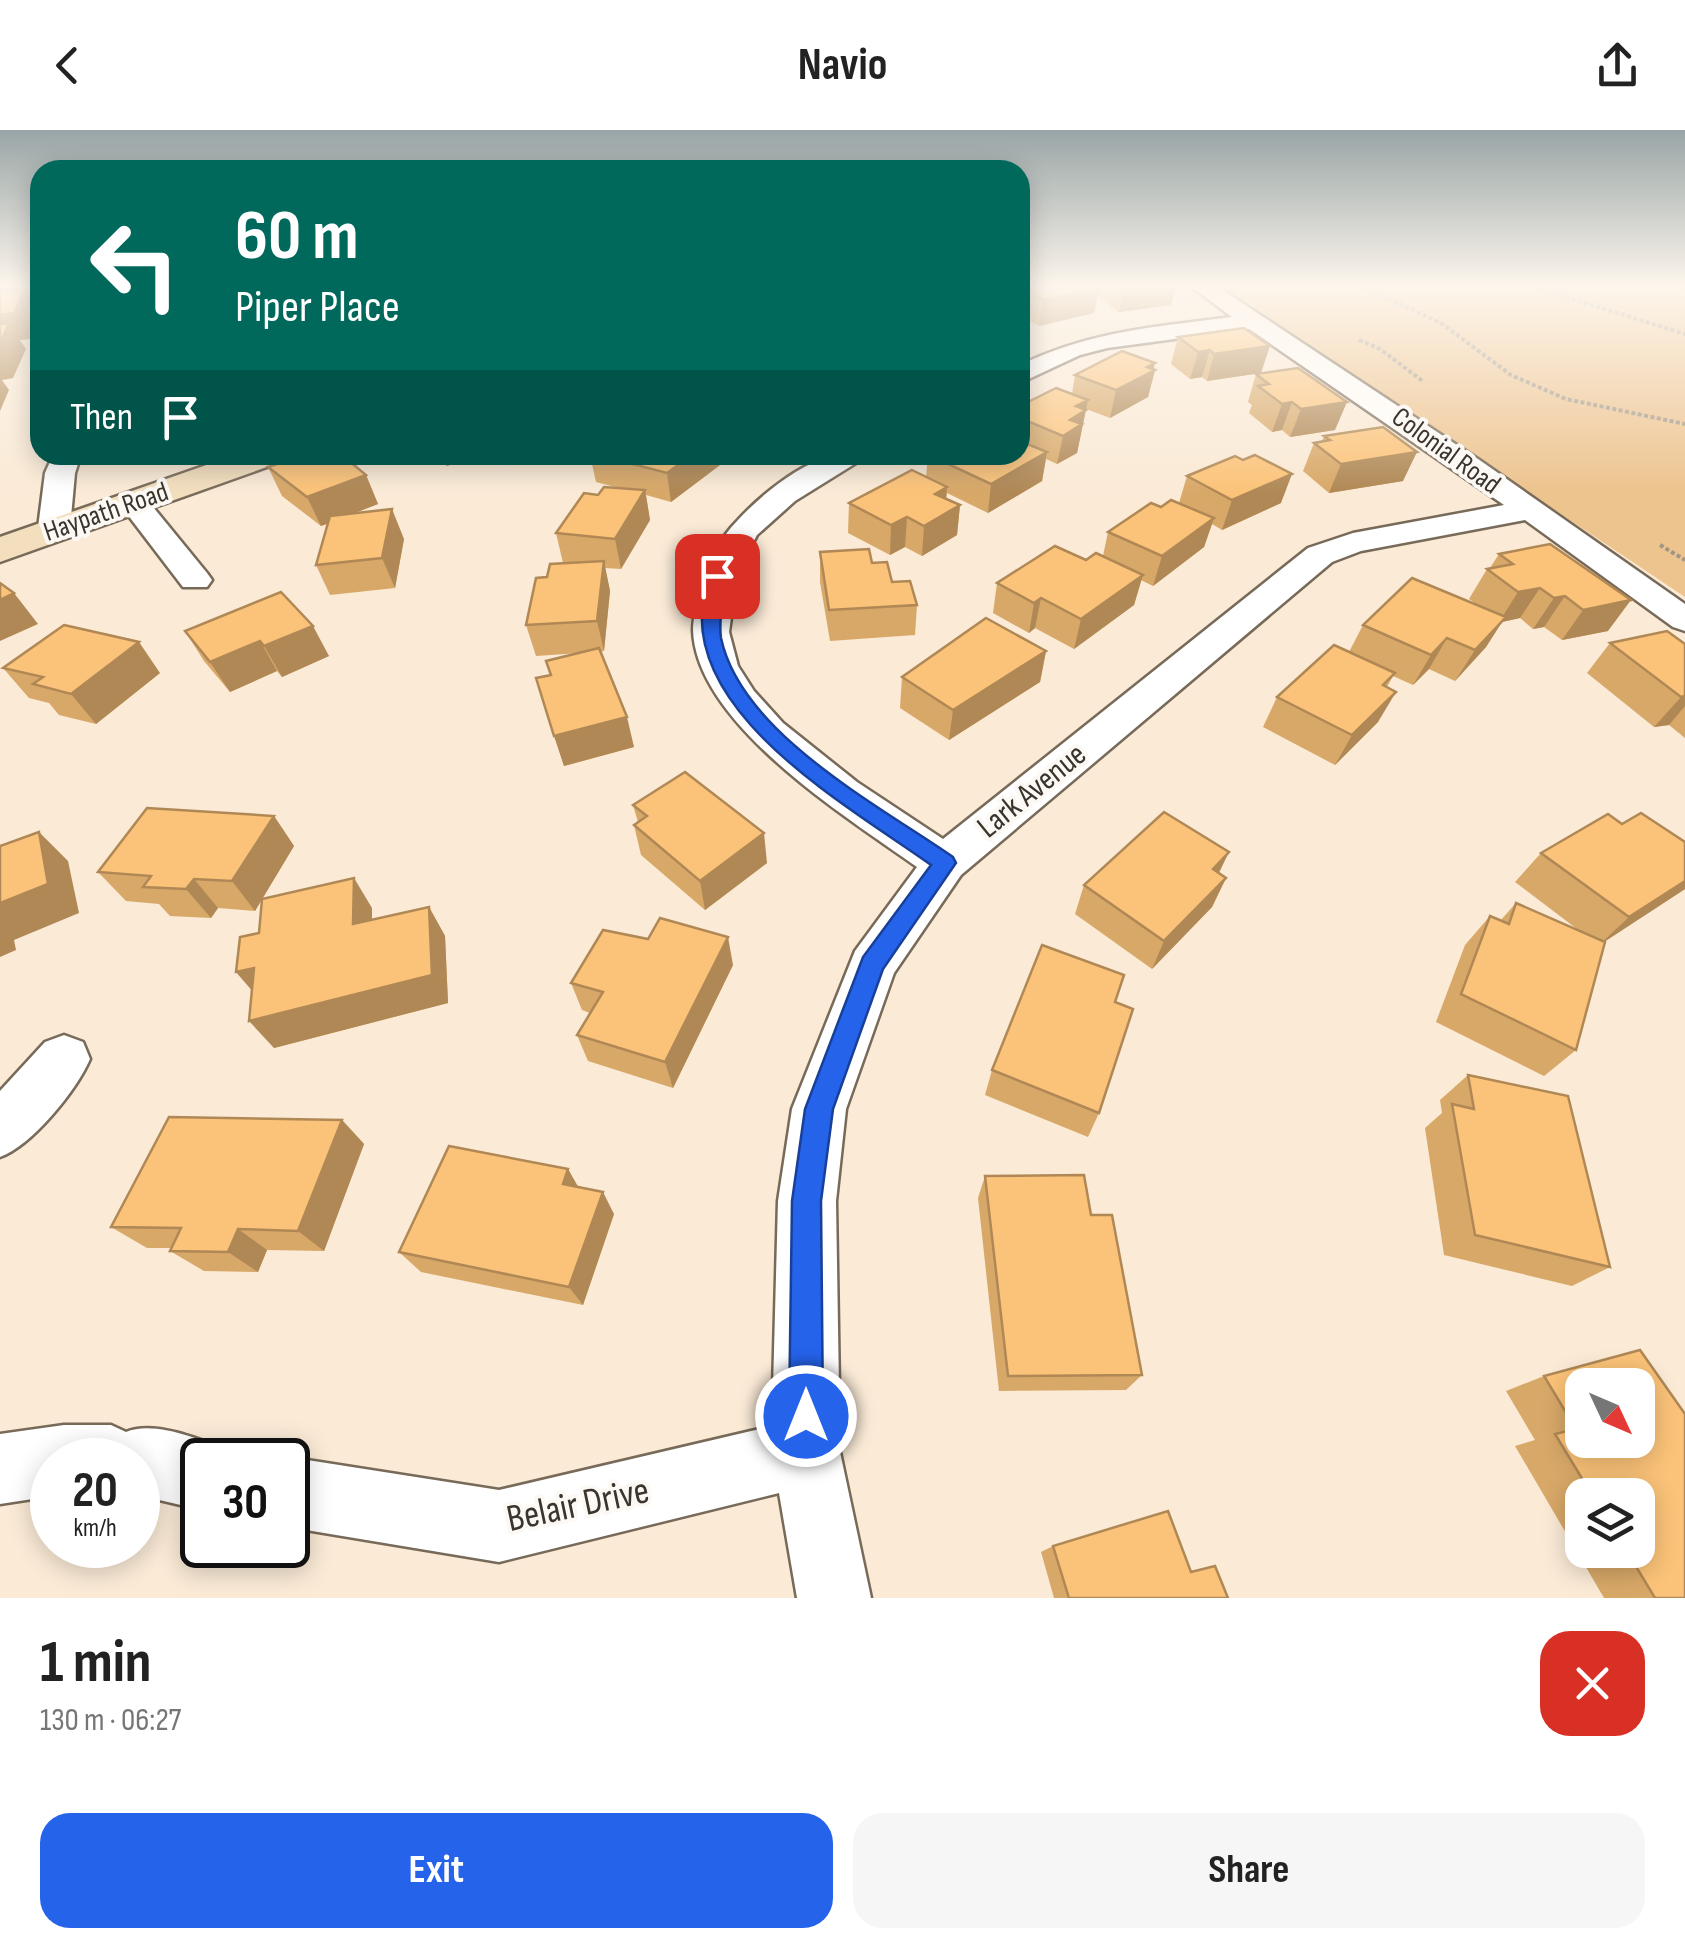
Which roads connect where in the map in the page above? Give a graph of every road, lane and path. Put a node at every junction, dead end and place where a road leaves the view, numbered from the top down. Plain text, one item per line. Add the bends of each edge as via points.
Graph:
1 (1060, 356) edge
2 (1305, 356) edge
3 (1484, 356) edge
4 (1030, 370) edge
5 (1685, 424) edge
6 (63, 465) edge
7 (240, 465) edge
8 (834, 465) edge
9 (133, 502) junction
10 (1527, 510) junction
11 (54, 528) junction
12 (0, 550) edge
13 (195, 580) dead end
14 (1685, 620) edge
15 (945, 863) junction
16 (64, 1059) dead end
17 (0, 1131) edge
18 (806, 1452) junction
19 (30, 1465) edge
20 (0, 1470) edge
21 (310, 1496) edge
22 (834, 1598) edge

1 - 4 street
2 - 10 street, Colonial Road
3 - 5 path via 1511,376 1566,400
6 - 11 street
7 - 9 street, Haypath Road
8 - 15 street via 760,510 730,546 717,576 711,634 738,697 791,754
9 - 11 street, Haypath Road
9 - 13 street
10 - 14 street, Colonial Road
10 - 15 street, Lark Avenue via 1354,543 1320,556
11 - 12 street, Haypath Road
15 - 18 street, Lark Avenue via 872,965 819,1109 806,1201
16 - 17 street
18 - 21 street, Belair Drive via 499,1526
18 - 22 street, Lark Avenue
19 - 20 street

